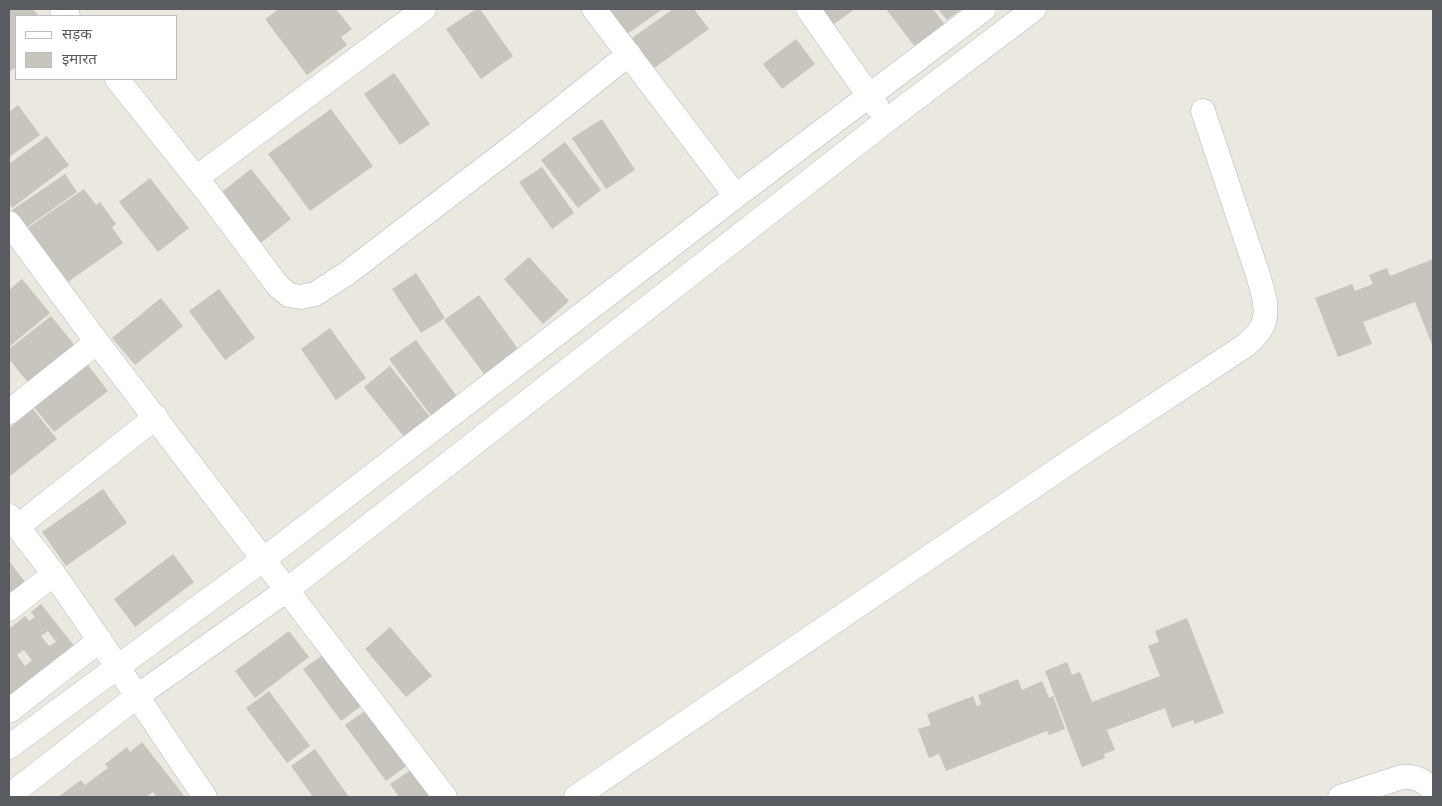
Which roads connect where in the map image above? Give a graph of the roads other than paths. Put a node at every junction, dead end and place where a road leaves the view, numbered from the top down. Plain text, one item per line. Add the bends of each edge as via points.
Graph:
1 (424, 9) edge
2 (594, 9) edge
3 (808, 9) edge
4 (984, 9) edge
5 (1034, 9) edge
6 (629, 54) junction
7 (118, 80) edge
8 (869, 95) junction
9 (1203, 111) dead end
10 (886, 120) junction
11 (196, 178) junction
12 (736, 196) junction
13 (9, 223) edge
14 (16, 249) edge
15 (97, 342) junction
16 (9, 412) edge
17 (156, 417) junction
18 (13, 521) edge
19 (264, 559) junction
20 (54, 574) junction
21 (287, 590) junction
22 (9, 609) edge
23 (100, 640) junction
24 (118, 668) junction
25 (136, 697) junction
26 (9, 711) edge
27 (9, 747) edge
28 (1433, 790) edge
29 (9, 796) edge
30 (205, 797) edge
31 (445, 797) edge
32 (576, 797) edge
33 (1340, 797) edge

1 - 11 street
2 - 6 street
3 - 8 street
4 - 8 street
5 - 10 street
6 - 11 street via 438,205 315,294 288,295 278,286
6 - 12 street
7 - 11 street
8 - 10 street
8 - 12 street
9 - 32 street via 1258,275 1266,316 1260,330 1246,345
10 - 21 street
12 - 19 street
13 - 14 street
14 - 15 street
15 - 16 street
15 - 17 street
17 - 18 street
17 - 19 street
18 - 20 street
19 - 21 street
19 - 24 street
20 - 22 street
20 - 23 street
21 - 25 street
21 - 31 street
23 - 24 street
23 - 26 street
24 - 25 street
24 - 27 street
25 - 29 street
25 - 30 street
28 - 33 street via 1426,782 1402,777

